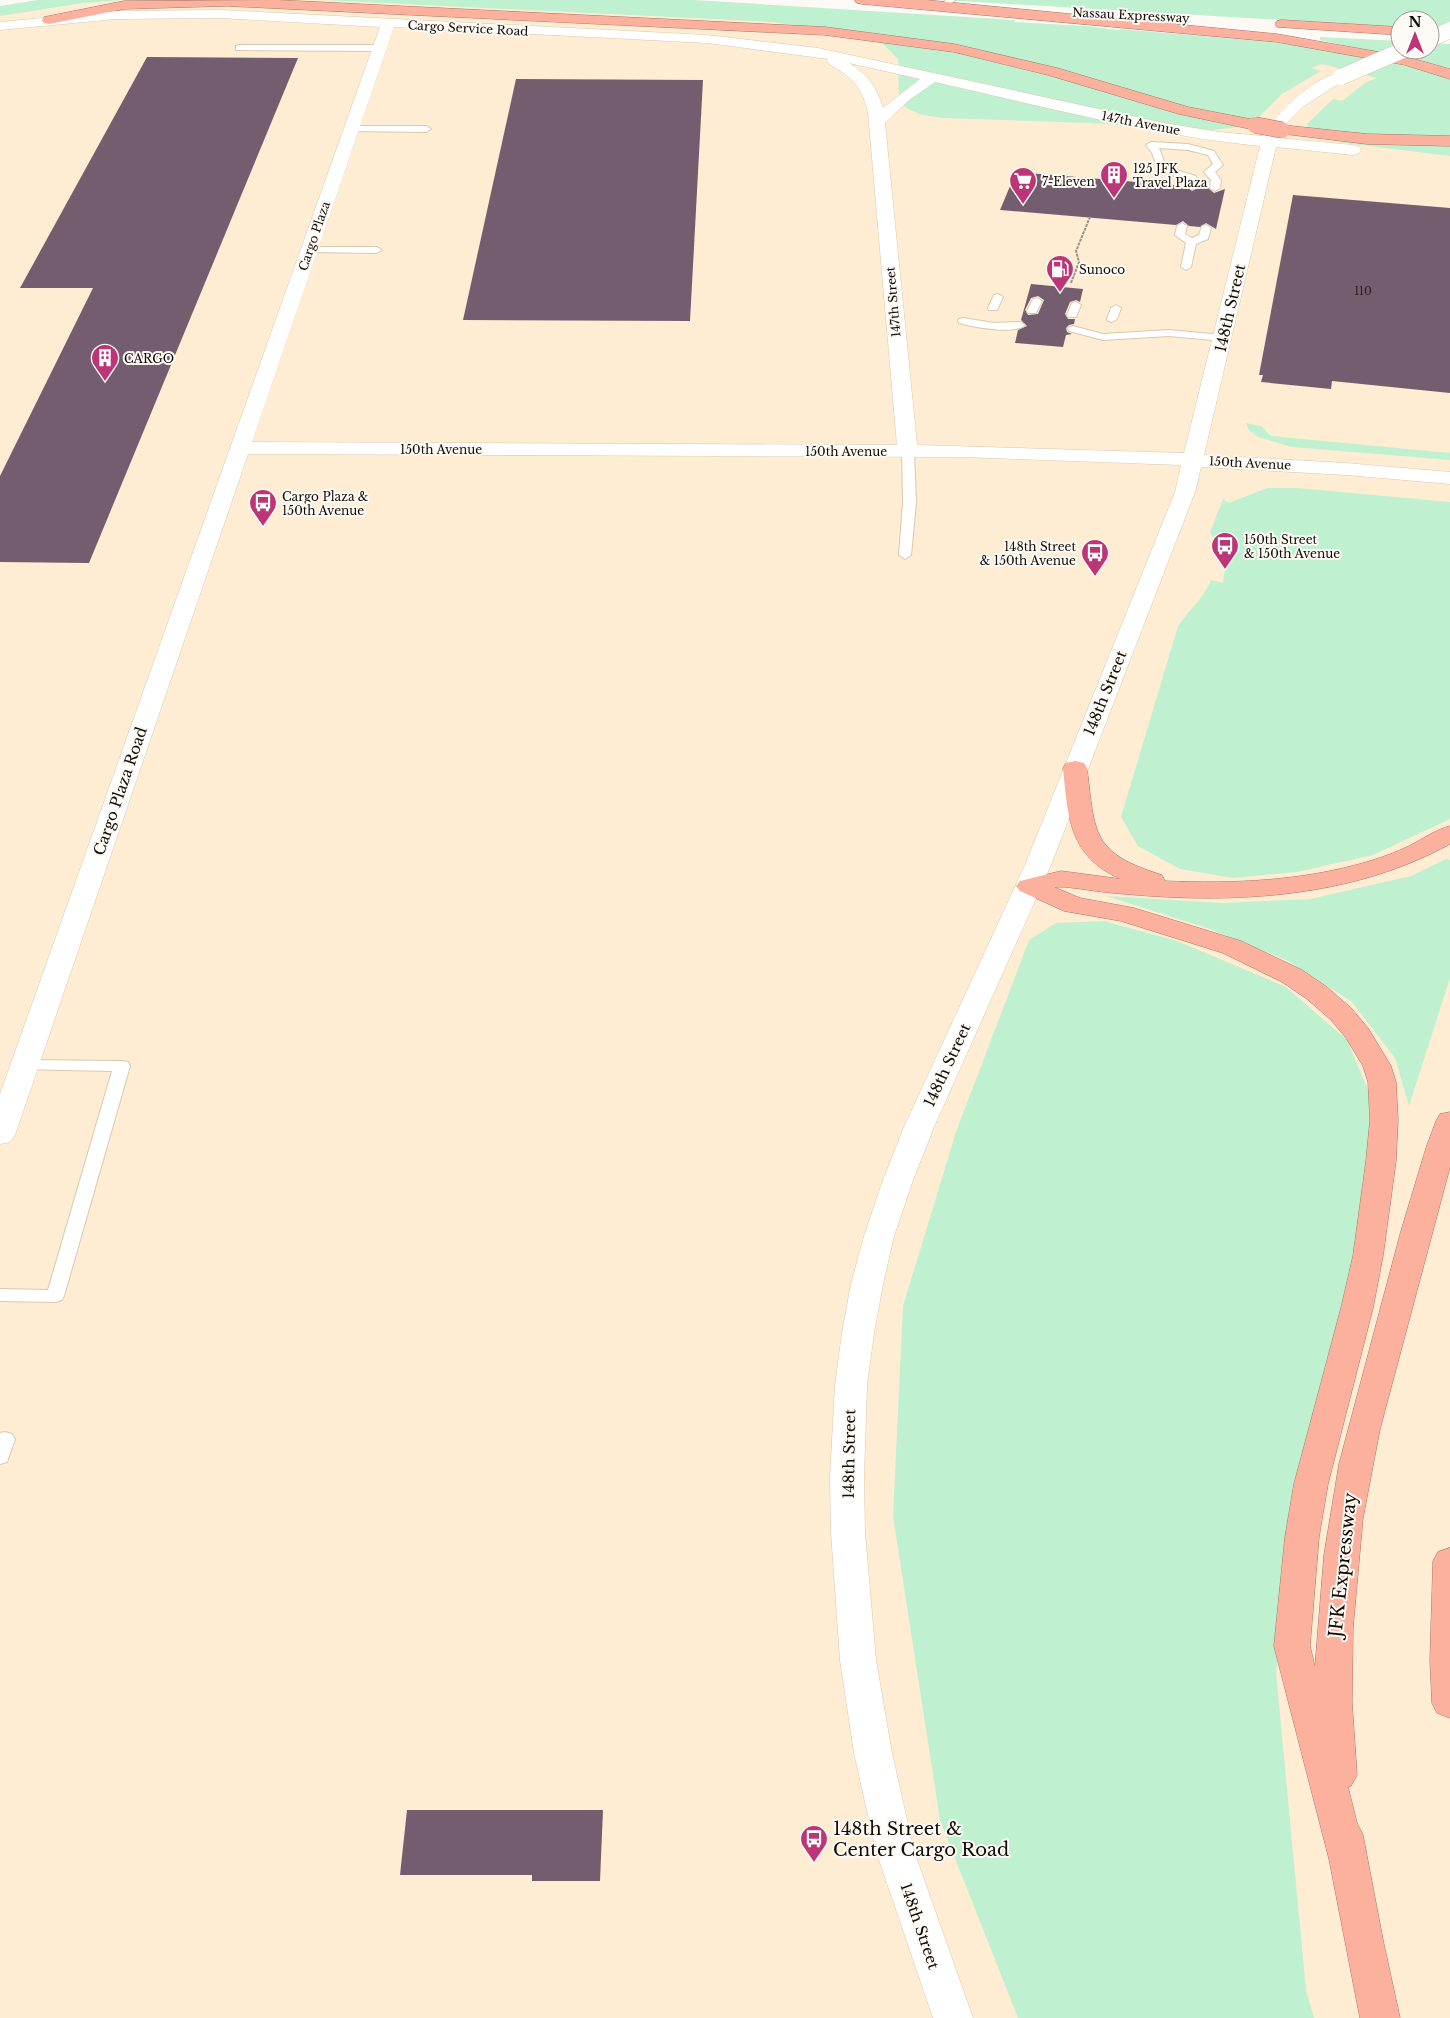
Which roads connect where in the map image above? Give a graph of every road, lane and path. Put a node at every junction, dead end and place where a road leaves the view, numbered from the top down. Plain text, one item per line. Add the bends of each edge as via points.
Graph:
1 (862, 0) edge
2 (948, 2) edge
3 (908, 3) junction
4 (49, 20) junction
5 (388, 24) junction
6 (0, 26) edge
7 (1390, 31) edge
8 (239, 48) dead end
9 (379, 48) junction
10 (818, 52) junction
11 (1390, 56) edge
12 (1450, 74) edge
13 (932, 77) junction
14 (877, 122) junction
15 (351, 130) junction
16 (426, 130) dead end
17 (1269, 140) junction
18 (1450, 140) edge
19 (1353, 150) dead end
20 (1176, 155) junction
21 (1196, 157) junction
22 (1208, 172) junction
23 (1193, 186) dead end
24 (1215, 188) dead end
25 (1090, 218) dead end
26 (1182, 226) dead end
27 (1206, 228) dead end
28 (1191, 242) junction
29 (309, 250) junction
30 (377, 250) dead end
31 (1186, 267) dead end
32 (1070, 288) dead end
33 (998, 297) dead end
34 (993, 308) dead end
35 (963, 321) dead end
36 (1019, 329) dead end
37 (1073, 329) dead end
38 (1103, 337) junction
39 (1065, 338) dead end
40 (1223, 338) junction
41 (240, 448) junction
42 (908, 451) junction
43 (1194, 460) junction
44 (1450, 478) edge
45 (905, 554) dead end
46 (1075, 768) junction
47 (1450, 834) edge
48 (1029, 886) junction
49 (1216, 890) junction
50 (24, 1065) junction
51 (1450, 1121) edge
52 (0, 1135) edge
53 (0, 1295) edge
54 (1450, 1561) edge
55 (1450, 1703) edge
56 (1346, 1854) junction
57 (953, 2018) edge
58 (1380, 2018) edge

1 - 3 highway, Nassau Expressway
2 - 3 highway, Nassau Expressway
2 - 7 highway, Nassau Expressway
3 - 12 highway via 1277,38 1407,61
4 - 5 street, Cargo Service Road via 174,14 277,16
4 - 6 street, Cargo Service Road
4 - 18 highway, bridge via 124,5 227,2 825,31 954,48 1052,71 1185,111 1282,130 1366,139
5 - 9 street, Cargo Plaza
5 - 10 street, Cargo Service Road via 707,39
8 - 9 lane
9 - 15 street, Cargo Plaza
10 - 13 street, Cargo Service Road
10 - 14 street, 147th Street via 862,78 872,94
11 - 17 street, 148th Street, bridge via 1308,95 1279,122
13 - 14 street
13 - 17 street, 147th Avenue via 1164,128 1219,137
14 - 42 street, 147th Street
15 - 16 lane
15 - 29 street, Cargo Plaza
17 - 19 street, 147th Avenue
17 - 40 street, 148th Street
20 - 21 lane
20 - 22 lane
20 - 23 lane via 1151,145 1157,152 1162,169 1193,178
21 - 22 lane
21 - 22 lane via 1209,152 1214,156 1218,165
22 - 24 lane via 1216,180
25 - 32 path via 1076,252 1079,262
26 - 28 lane via 1180,235
27 - 28 lane via 1204,237
28 - 31 lane
29 - 30 lane
29 - 41 street, Cargo Plaza
33 - 34 lane
35 - 36 lane
37 - 38 lane
38 - 39 lane
38 - 40 lane via 1169,333
40 - 43 street, 148th Street
41 - 42 street, 150th Avenue
41 - 50 street, Cargo Plaza Road
42 - 43 street, 150th Avenue
42 - 45 lane, 147th Street via 911,478
43 - 44 street, 150th Avenue
43 - 46 street, 148th Street via 1185,492
46 - 48 street, 148th Street
46 - 49 highway via 1082,825 1091,846 1100,855 1141,877
47 - 49 highway via 1401,858 1350,874 1275,887
48 - 49 highway via 1059,879 1145,888
48 - 56 highway via 1074,905 1125,914 1232,947 1292,976 1341,1014 1358,1034 1377,1066 1382,1082 1384,1120 1368,1256 1311,1484 1302,1537 1292,1646
48 - 57 street, 148th Street via 919,1127 879,1236 858,1333 848,1429 847,1478 858,1660 873,1753 895,1851
50 - 52 street, Cargo Plaza Road
50 - 53 lane via 122,1066 55,1296
51 - 56 highway, JFK Expressway via 1409,1256 1368,1414 1352,1480 1342,1542 1334,1678 1336,1758
54 - 55 highway
56 - 58 highway, JFK Expressway

